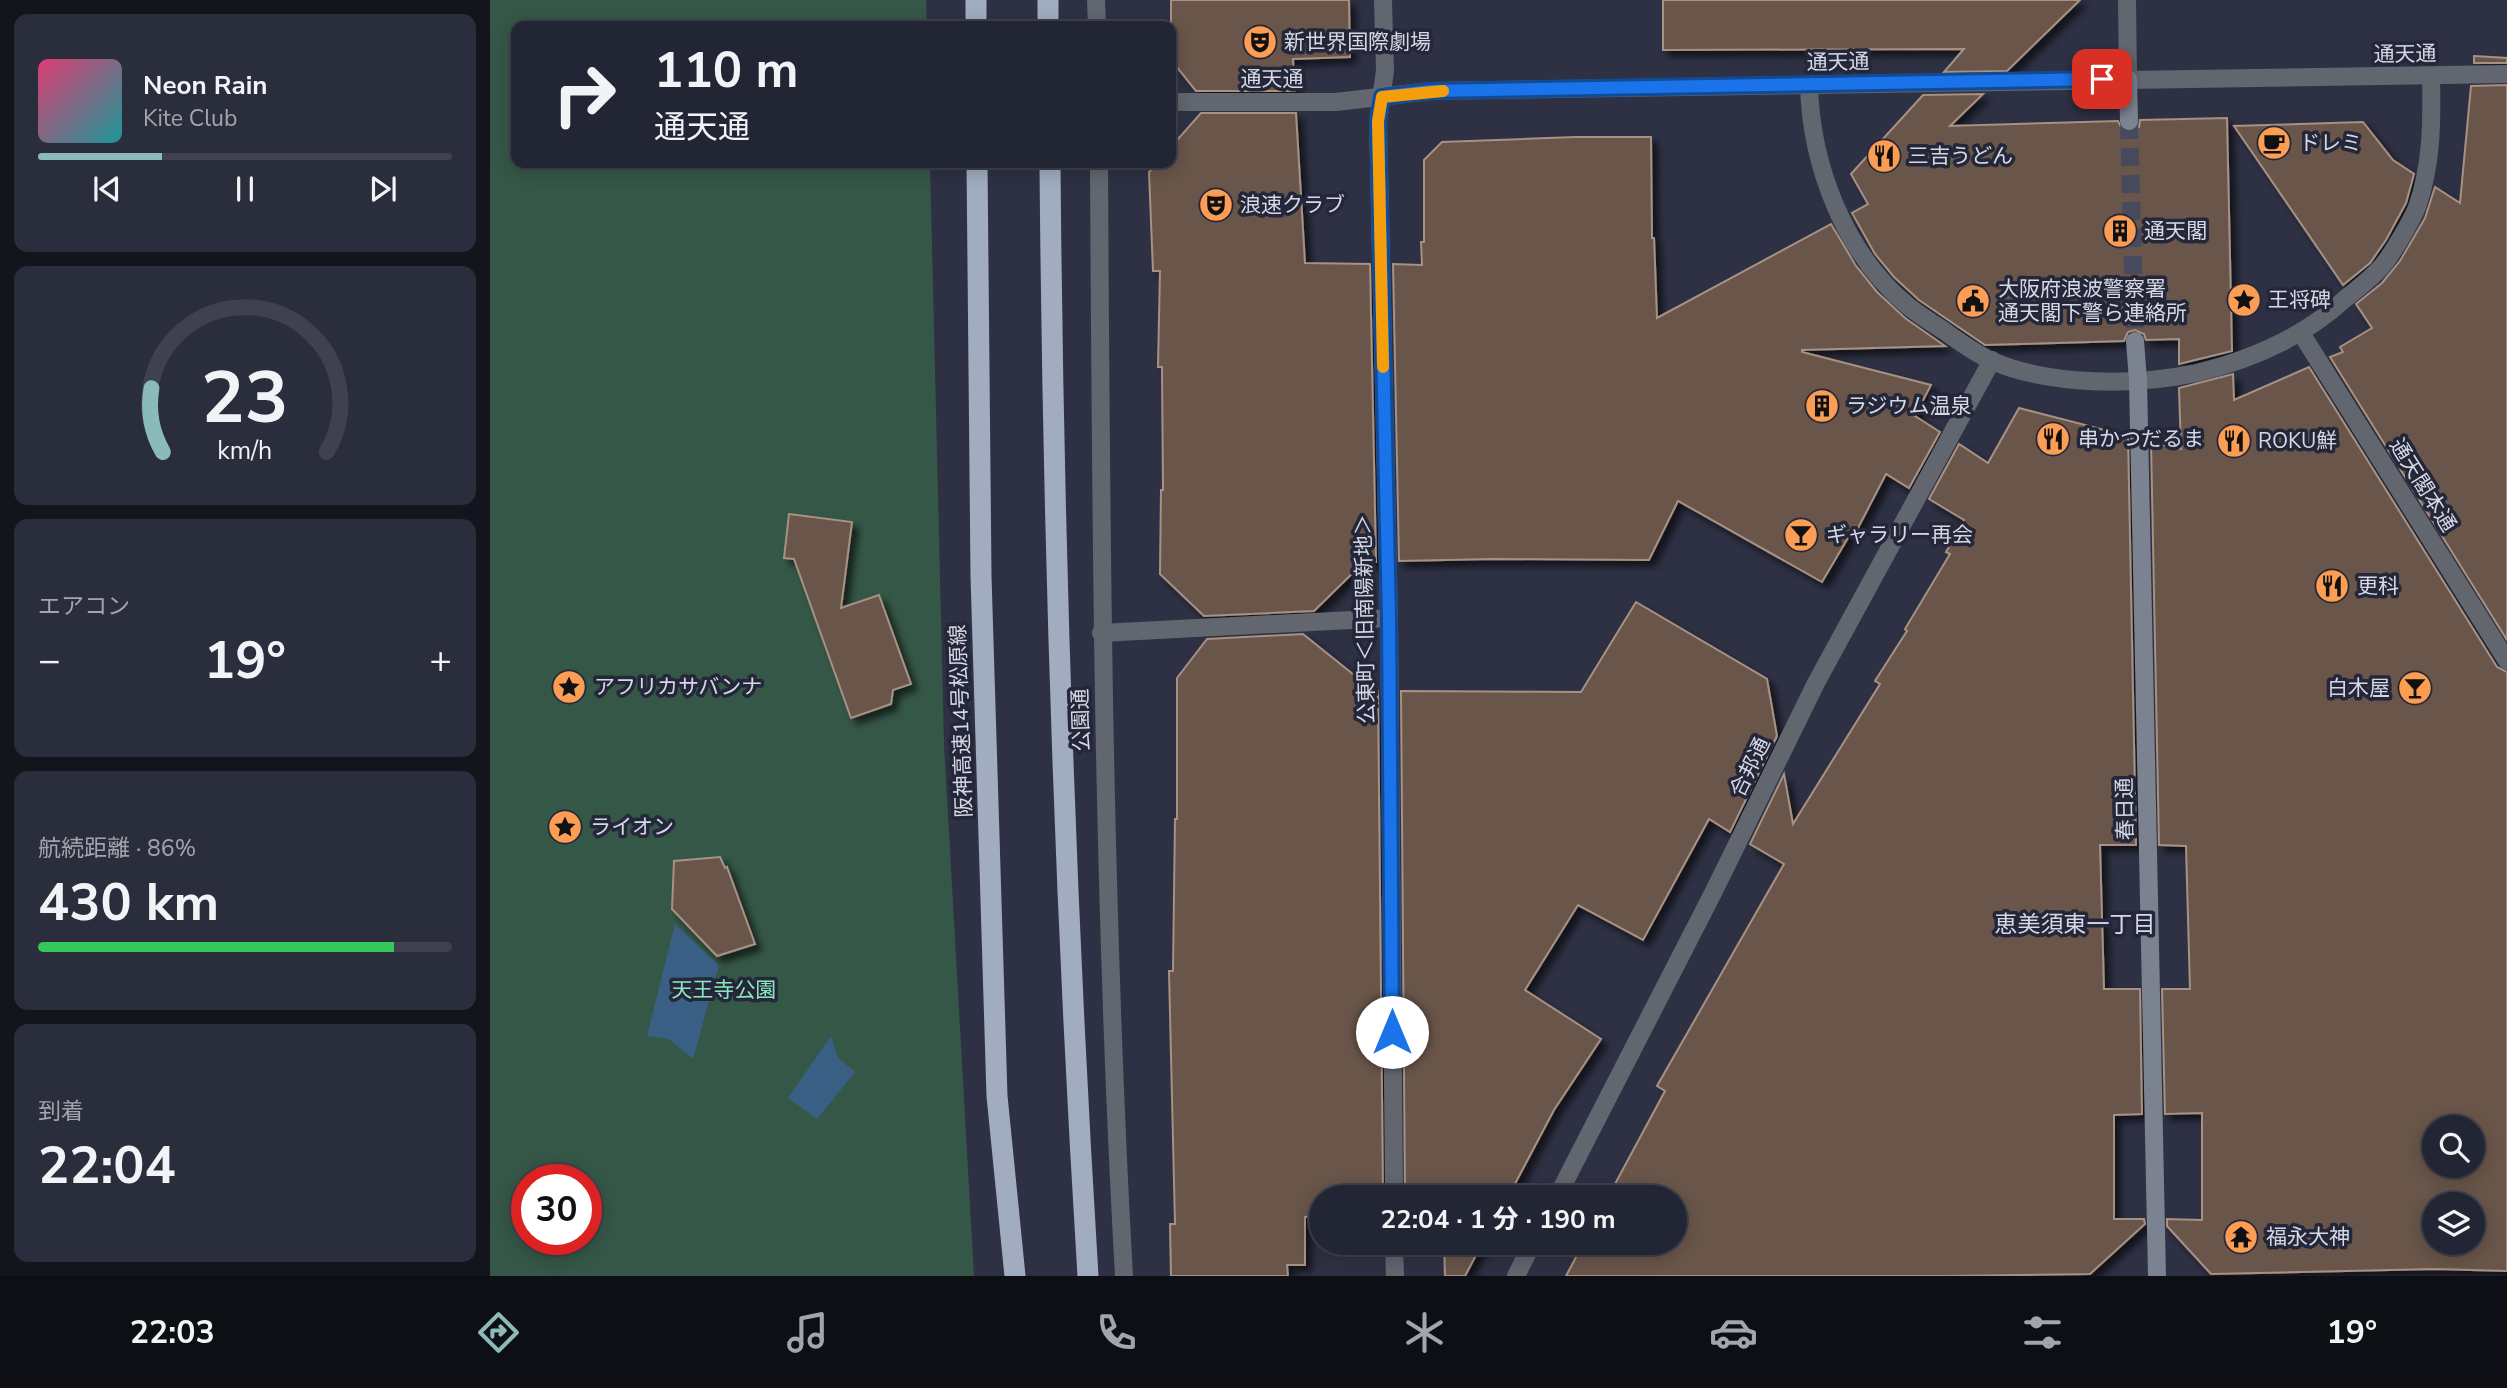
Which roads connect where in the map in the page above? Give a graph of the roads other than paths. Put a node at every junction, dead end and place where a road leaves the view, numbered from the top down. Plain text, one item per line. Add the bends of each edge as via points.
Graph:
1 (976, 0) edge
2 (1048, 0) edge
3 (1096, 0) edge
4 (1383, 0) edge
5 (2127, 0) edge
6 (976, 21) edge
7 (1048, 21) edge
8 (1097, 21) edge
9 (2507, 74) edge
10 (2431, 76) junction
11 (2128, 79) junction
12 (1809, 85) junction
13 (1382, 97) junction
14 (1176, 102) edge
15 (2129, 121) tunnel mouth
16 (977, 168) edge
17 (1050, 168) edge
18 (1099, 168) edge
19 (2301, 333) junction
20 (2135, 341) tunnel mouth
21 (1992, 360) junction
22 (2138, 382) junction
23 (1389, 618) junction
24 (1101, 632) junction
25 (2507, 661) edge
26 (1394, 1185) edge
27 (1563, 1185) edge
28 (1394, 1255) edge
29 (1526, 1255) edge
30 (1014, 1276) edge
31 (1088, 1276) edge
32 (1124, 1276) edge
33 (1395, 1276) edge
34 (1516, 1276) edge
35 (2157, 1276) edge

1 - 6 highway
2 - 7 highway
3 - 8 street
4 - 13 street, 公東町＜旧南陽新地＞
5 - 11 street
9 - 10 street, 通天通
10 - 11 street, 通天通
10 - 19 street via 2431,150 2416,209 2382,266
11 - 12 street, 通天通
11 - 15 street
12 - 13 street, 通天通 via 1430,91
12 - 21 street via 1822,167 1840,217 1872,268 1907,305
13 - 14 street, 通天通 via 1336,102
13 - 23 street, 公東町＜旧南陽新地＞ via 1378,121
16 - 30 highway, 阪神高速14号松原線 via 981,576 997,1096
17 - 31 highway via 1052,432 1076,1090
18 - 24 street, 公園通
19 - 22 street via 2222,367
19 - 25 street, 通天閣本通
20 - 22 street, 春日通
21 - 22 street via 2029,372 2088,381
21 - 27 street, 合邦通 via 1816,683
22 - 35 street, 春日通
23 - 24 street
23 - 26 street, 公東町＜旧南陽新地＞
24 - 32 street, 公園通
28 - 33 street
29 - 34 street

